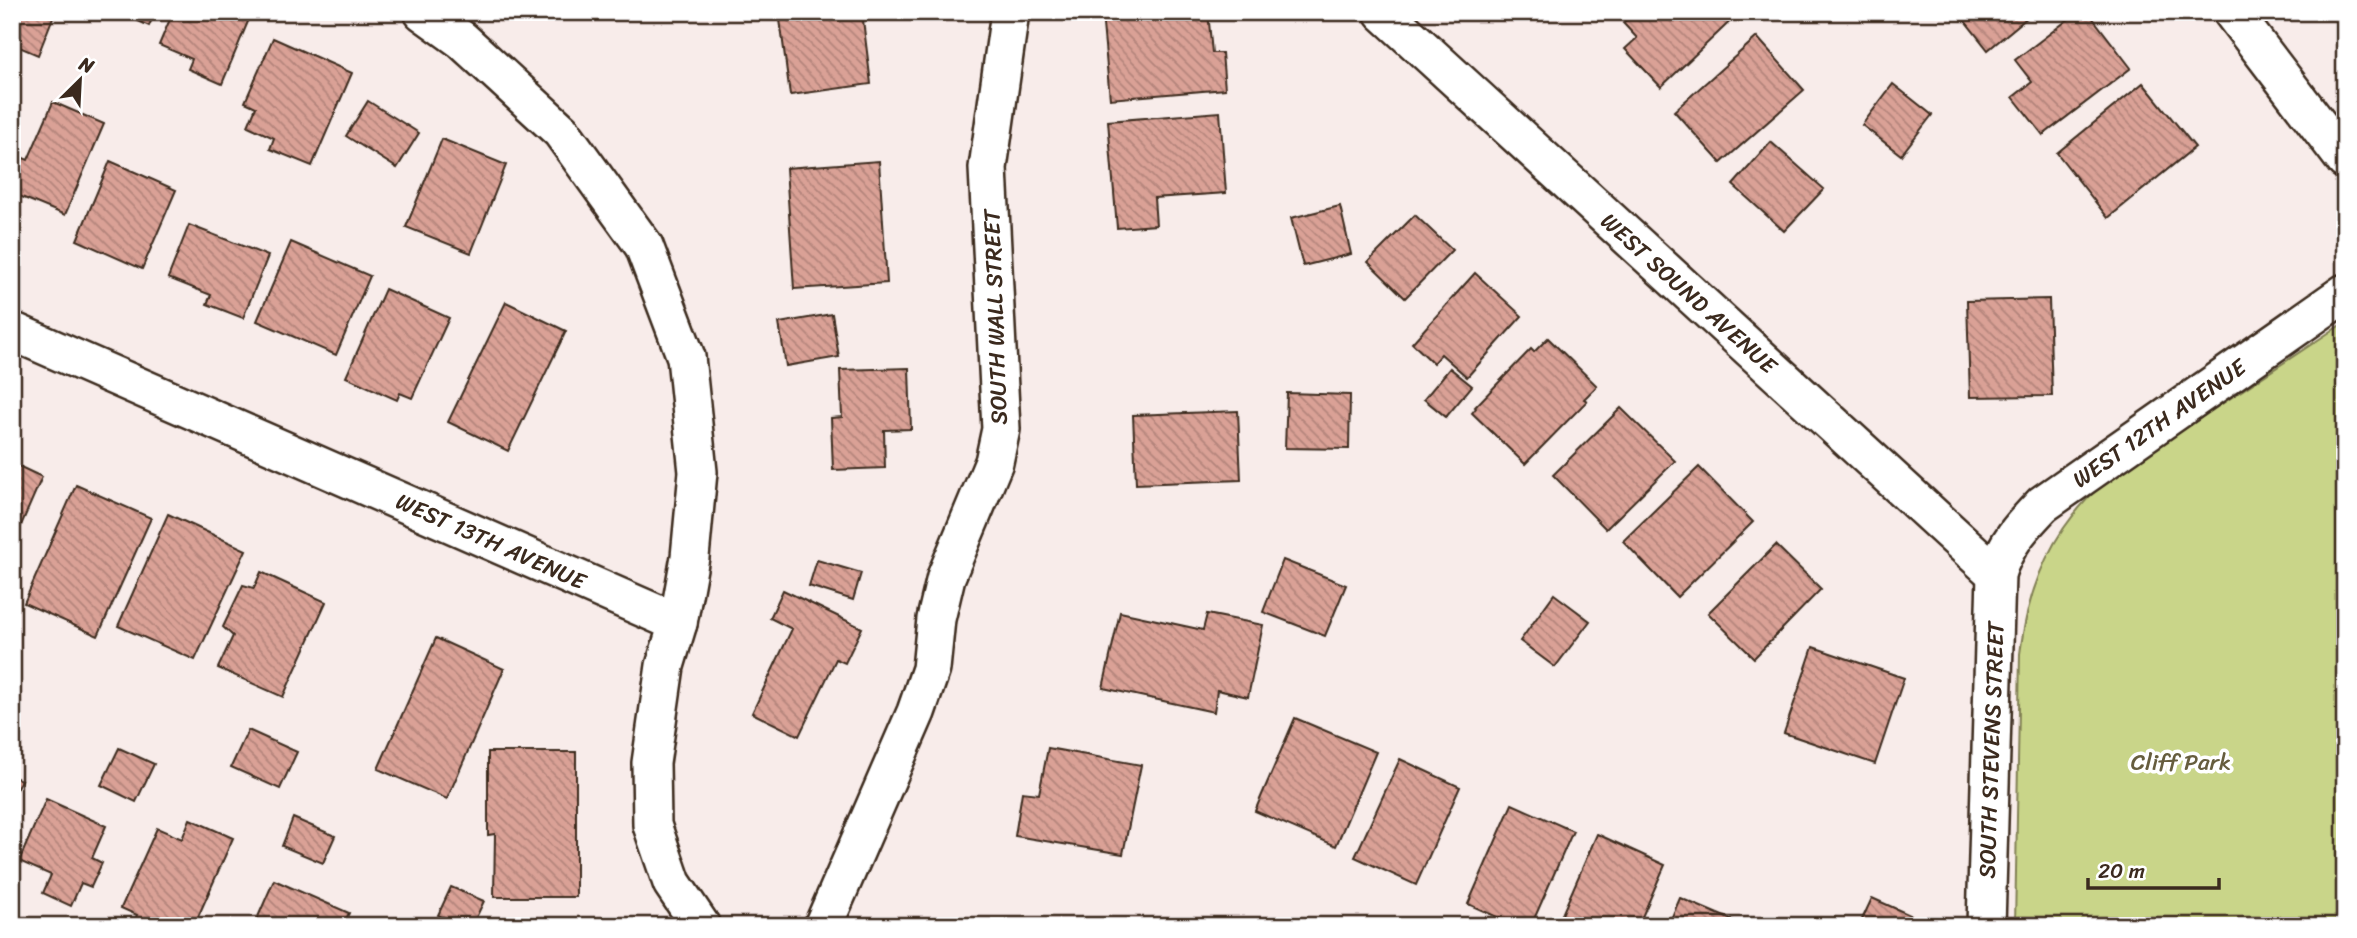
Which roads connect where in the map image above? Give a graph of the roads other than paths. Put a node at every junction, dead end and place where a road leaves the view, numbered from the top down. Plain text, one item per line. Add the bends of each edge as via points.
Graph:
1 (422, 12) edge
2 (1010, 12) edge
3 (1383, 12) edge
4 (2232, 12) edge
5 (2345, 160) edge
6 (2345, 293) edge
7 (12, 331) edge
8 (1996, 574) junction
9 (678, 623) junction
10 (701, 926) edge
11 (823, 926) edge
12 (1986, 926) edge

1 - 9 street via 463,40 561,131 644,246 686,357 698,472
2 - 11 street, SOUTH WALL STREET via 988,168 1002,429 994,462 946,577 928,680
3 - 8 street, WEST SOUND AVENUE
4 - 5 street
6 - 8 street, WEST 12TH AVENUE via 2043,504 2014,535
7 - 9 street, WEST 13TH AVENUE
8 - 12 street, SOUTH STEVENS STREET
9 - 10 street via 666,666 651,763 652,825 672,883

